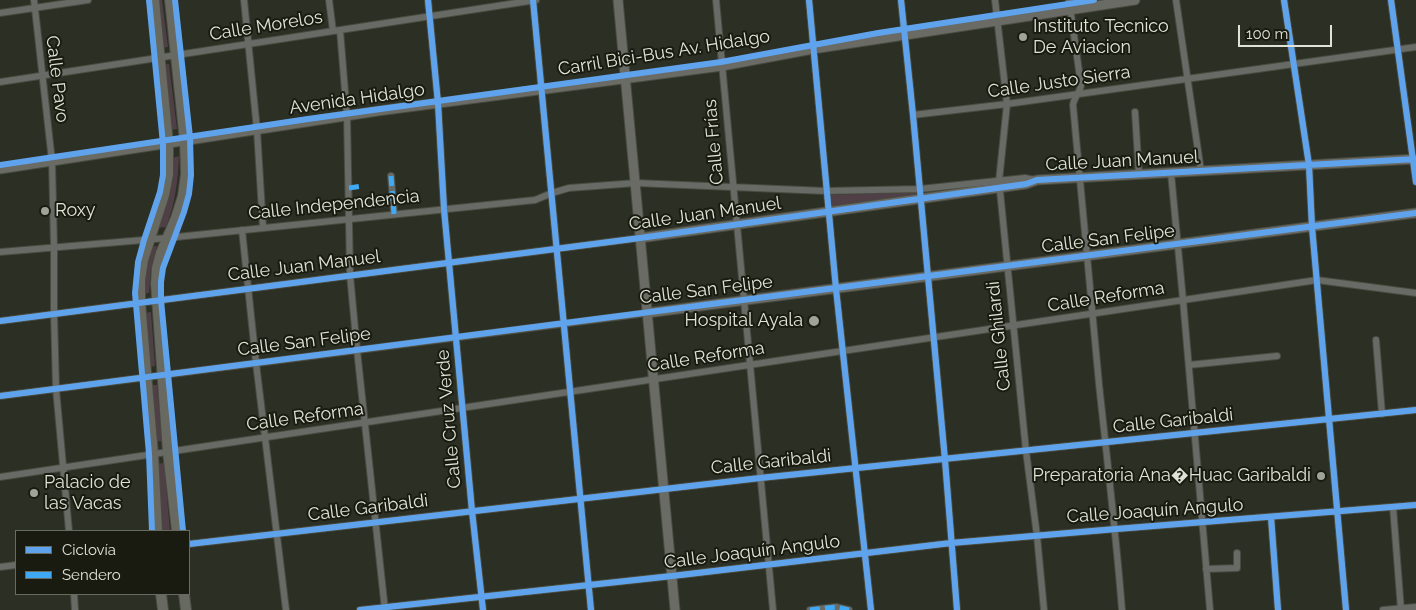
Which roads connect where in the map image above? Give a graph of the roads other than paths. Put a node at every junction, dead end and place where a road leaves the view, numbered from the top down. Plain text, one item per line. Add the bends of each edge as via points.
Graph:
1 (34, 0) edge
2 (88, 0) edge
3 (154, 0) edge
4 (170, 0) edge
5 (244, 0) edge
6 (328, 0) edge
7 (428, 0) edge
8 (533, 0) edge
9 (538, 0) edge
10 (618, 0) edge
11 (716, 0) edge
12 (809, 0) edge
13 (901, 0) edge
14 (995, 0) edge
15 (1135, 0) edge
16 (1176, 0) edge
17 (1284, 0) edge
18 (1391, 0) edge
19 (1069, 5) edge
20 (34, 8) junction
21 (0, 13) edge
22 (430, 16) junction
23 (997, 21) junction
24 (340, 30) junction
25 (332, 31) junction
26 (904, 36) junction
27 (249, 44) junction
28 (1416, 47) edge
29 (813, 49) junction
30 (1398, 50) junction
31 (176, 54) junction
32 (159, 57) junction
33 (1294, 63) junction
34 (722, 66) junction
35 (42, 75) junction
36 (625, 79) junction
37 (1188, 79) junction
38 (0, 82) edge
39 (542, 89) junction
40 (1077, 94) junction
41 (438, 103) junction
42 (1007, 104) junction
43 (1135, 112) dead end
44 (913, 115) junction
45 (348, 116) junction
46 (257, 130) junction
47 (185, 141) junction
48 (168, 144) junction
49 (1415, 159) edge
50 (52, 161) junction
51 (1308, 165) junction
52 (0, 169) edge
53 (1201, 171) junction
54 (1171, 173) junction
55 (1139, 175) junction
56 (391, 176) dead end
57 (1079, 178) junction
58 (1416, 182) edge
59 (636, 183) junction
60 (999, 185) junction
61 (733, 187) junction
62 (826, 191) junction
63 (552, 193) junction
64 (921, 194) junction
65 (444, 208) junction
66 (829, 212) junction
67 (1416, 213) edge
68 (394, 214) junction
69 (349, 219) junction
70 (737, 224) junction
71 (263, 228) junction
72 (1312, 228) junction
73 (242, 230) junction
74 (168, 238) junction
75 (640, 238) junction
76 (149, 239) junction
77 (1178, 245) junction
78 (54, 247) junction
79 (557, 248) junction
80 (0, 252) edge
81 (1086, 256) junction
82 (450, 262) junction
83 (1007, 267) junction
84 (350, 275) junction
85 (928, 277) junction
86 (1317, 280) junction
87 (248, 288) junction
88 (836, 289) junction
89 (1416, 293) edge
90 (156, 300) junction
91 (744, 300) junction
92 (1183, 300) junction
93 (140, 302) junction
94 (54, 313) junction
95 (647, 313) junction
96 (1092, 314) junction
97 (0, 320) edge
98 (564, 324) junction
99 (1013, 326) junction
100 (456, 337) junction
101 (934, 338) junction
102 (1376, 340) dead end
103 (357, 350) junction
104 (843, 351) junction
105 (1277, 356) dead end
106 (256, 363) junction
107 (750, 365) junction
108 (1189, 365) junction
109 (162, 375) junction
110 (147, 376) junction
111 (654, 380) junction
112 (56, 389) junction
113 (570, 392) junction
114 (0, 396) edge
115 (463, 408) junction
116 (1416, 410) edge
117 (1382, 414) junction
118 (1329, 420) junction
119 (365, 423) junction
120 (1195, 434) junction
121 (265, 438) junction
122 (1106, 443) junction
123 (1026, 451) junction
124 (168, 452) junction
125 (153, 454) junction
126 (945, 460) junction
127 (63, 468) junction
128 (856, 468) junction
129 (0, 477) edge
130 (760, 478) junction
131 (664, 489) junction
132 (581, 499) junction
133 (1416, 505) edge
134 (1393, 507) junction
135 (472, 512) junction
136 (1337, 512) junction
137 (1271, 517) junction
138 (1202, 522) junction
139 (376, 523) junction
140 (1116, 528) junction
141 (69, 530) edge
142 (157, 530) edge
143 (177, 530) edge
144 (277, 534) junction
145 (1037, 536) junction
146 (951, 543) junction
147 (190, 544) edge
148 (1237, 553) dead end
149 (865, 554) junction
150 (15, 565) edge
151 (768, 565) junction
152 (0, 567) edge
153 (1206, 569) junction
154 (672, 576) junction
155 (589, 585) junction
156 (74, 595) edge
157 (161, 595) edge
158 (184, 595) edge
159 (482, 597) junction
160 (1416, 607) edge
161 (385, 609) edge
162 (1401, 609) edge
163 (75, 610) edge
164 (163, 610) edge
165 (186, 610) edge
166 (286, 610) edge
167 (360, 610) edge
168 (483, 610) edge
169 (591, 610) edge
170 (675, 610) edge
171 (773, 610) edge
172 (810, 610) edge
173 (849, 610) edge
174 (871, 610) edge
175 (957, 610) edge
176 (1044, 610) edge
177 (1122, 610) edge
178 (1210, 610) edge
179 (1278, 610) edge
180 (1346, 610) edge
181 (1383, 610) edge

1 - 20 street, Calle Pavo
2 - 20 street
3 - 32 main road
4 - 31 main road
5 - 27 street
6 - 25 street
7 - 22 street, Calle Cruz Verde
8 - 9 street, Calle Morelos
8 - 22 street, Calle Morelos
8 - 39 street
10 - 36 main road
11 - 34 street, Calle Frías
12 - 29 street
13 - 26 street
14 - 23 street, Calle Ghilardi
15 - 19 main road, Avenida Hidalgo
16 - 37 street
17 - 33 street
18 - 30 street
19 - 23 main road, Avenida Hidalgo
19 - 40 street via 1081,85
20 - 21 street
20 - 35 street, Calle Pavo
22 - 24 street, Calle Morelos
22 - 41 street, Calle Cruz Verde
23 - 26 main road, Avenida Hidalgo
23 - 42 street, Calle Ghilardi
24 - 25 street, Calle Morelos
24 - 45 street
25 - 27 street, Calle Morelos
26 - 29 main road, Avenida Hidalgo
26 - 44 street
27 - 31 street, Calle Morelos
27 - 46 street
28 - 30 street, Calle Justo Sierra
29 - 34 main road, Avenida Hidalgo
29 - 62 street
30 - 33 street, Calle Justo Sierra
30 - 49 street
31 - 32 street, Calle Morelos
31 - 47 main road
32 - 35 street, Calle Morelos
32 - 48 main road
33 - 37 street, Calle Justo Sierra
33 - 51 street
34 - 36 main road, Avenida Hidalgo
34 - 61 street, Calle Frías
35 - 38 street, Calle Morelos
35 - 50 street, Calle Pavo
36 - 39 main road, Avenida Hidalgo
36 - 59 main road
37 - 40 street, Calle Justo Sierra
37 - 53 street
39 - 41 main road, Avenida Hidalgo
39 - 63 street
40 - 42 street, Calle Justo Sierra
40 - 57 street via 1073,104
41 - 45 main road, Avenida Hidalgo
41 - 65 street, Calle Cruz Verde
42 - 44 street, Calle Justo Sierra
42 - 60 street, Calle Ghilardi
43 - 55 street
44 - 64 street
45 - 46 main road, Avenida Hidalgo
45 - 69 street
46 - 47 main road, Avenida Hidalgo
46 - 71 street
47 - 48 main road, Avenida Hidalgo
47 - 74 main road via 183,196
48 - 50 main road, Avenida Hidalgo
48 - 76 main road via 164,195
49 - 51 main road, Calle Juan Manuel
49 - 58 street
50 - 52 main road, Avenida Hidalgo
50 - 78 street, Calle Pavo
51 - 53 main road, Calle Juan Manuel
51 - 72 street
53 - 54 main road, Calle Juan Manuel
54 - 55 main road, Calle Juan Manuel
54 - 77 street
55 - 57 main road, Calle Juan Manuel
56 - 68 street
57 - 60 main road, Calle Juan Manuel
57 - 81 street
59 - 61 street, Calle Independencia
59 - 63 street, Calle Independencia via 569,188
59 - 75 main road
60 - 64 main road, Calle Juan Manuel
60 - 83 street, Calle Ghilardi
61 - 62 street, Calle Independencia
61 - 70 street, Calle Frías
62 - 64 street, Calle Independencia
62 - 66 street
63 - 65 street, Calle Independencia via 535,200
63 - 79 street
64 - 66 main road, Calle Juan Manuel
64 - 85 street
65 - 68 street, Calle Independencia
65 - 82 street, Calle Cruz Verde
66 - 70 main road, Calle Juan Manuel
66 - 88 street
67 - 72 main road, Calle San Felipe
68 - 69 street, Calle Independencia
69 - 71 street, Calle Independencia
69 - 84 street
70 - 75 main road, Calle Juan Manuel
70 - 91 street, Calle Frías
71 - 73 street, Calle Independencia
72 - 77 main road, Calle San Felipe
72 - 86 street
73 - 74 street, Calle Independencia
73 - 87 street
74 - 76 street, Calle Independencia
74 - 90 main road via 157,268
75 - 79 street, Calle Juan Manuel
75 - 95 main road
76 - 78 street, Calle Independencia
76 - 93 main road via 140,280
77 - 81 main road, Calle San Felipe
77 - 92 street
78 - 80 street, Calle Independencia
78 - 94 street, Calle Pavo
79 - 82 street, Calle Juan Manuel
79 - 98 street
81 - 83 main road, Calle San Felipe
81 - 96 street
82 - 84 street, Calle Juan Manuel
82 - 100 street, Calle Cruz Verde
83 - 85 main road, Calle San Felipe
83 - 99 street, Calle Ghilardi
84 - 87 street, Calle Juan Manuel
84 - 103 street
85 - 88 main road, Calle San Felipe
85 - 101 street
86 - 89 street, Calle Reforma
86 - 92 street, Calle Reforma
86 - 118 street
87 - 90 street, Calle Juan Manuel
87 - 106 street
88 - 91 main road, Calle San Felipe
88 - 104 street
90 - 93 street, Calle Juan Manuel
90 - 109 main road
91 - 95 main road, Calle San Felipe
91 - 107 street, Calle Frías
92 - 96 street, Calle Reforma
92 - 108 street
93 - 94 street, Calle Juan Manuel
93 - 110 main road
94 - 97 street, Calle Juan Manuel
94 - 112 street, Calle Pavo
95 - 98 street, Calle San Felipe
95 - 111 main road
96 - 99 street, Calle Reforma
96 - 122 street
98 - 100 street, Calle San Felipe
98 - 113 street
99 - 101 street, Calle Reforma
99 - 123 street, Calle Ghilardi
100 - 103 street, Calle San Felipe
100 - 115 street, Calle Cruz Verde
101 - 104 street, Calle Reforma
101 - 126 street
102 - 117 street
103 - 106 street, Calle San Felipe
103 - 119 street
104 - 107 street, Calle Reforma
104 - 128 street
105 - 108 street
106 - 109 street, Calle San Felipe
106 - 121 street
107 - 111 street, Calle Reforma
107 - 130 street, Calle Frías
108 - 120 street
109 - 110 street, Calle San Felipe
109 - 124 main road
110 - 112 street, Calle San Felipe
110 - 125 main road
111 - 113 street, Calle Reforma
111 - 131 main road
112 - 114 street, Calle San Felipe
112 - 127 street, Calle Pavo
113 - 115 street, Calle Reforma
113 - 132 street
115 - 119 street, Calle Reforma
115 - 135 street, Calle Cruz Verde
116 - 117 street, Calle Garibaldi
117 - 118 street, Calle Garibaldi
118 - 120 street, Calle Garibaldi
118 - 136 street
119 - 121 street, Calle Reforma
119 - 139 street
120 - 122 street, Calle Garibaldi
120 - 138 street
121 - 124 street, Calle Reforma
121 - 144 street
122 - 123 street, Calle Garibaldi
122 - 140 street
123 - 126 street, Calle Garibaldi
123 - 145 street, Calle Ghilardi
124 - 125 street, Calle Reforma
124 - 143 main road
125 - 127 street, Calle Reforma
125 - 142 main road
126 - 128 street, Calle Garibaldi
126 - 146 street
127 - 129 street, Calle Reforma
127 - 141 street, Calle Pavo
128 - 130 street, Calle Garibaldi
128 - 149 street
130 - 131 street, Calle Garibaldi
130 - 151 street, Calle Frías
131 - 132 street, Calle Garibaldi
131 - 154 main road
132 - 135 street, Calle Garibaldi
132 - 155 street
133 - 134 street, Calle Joaquín Angulo
134 - 136 street, Calle Joaquín Angulo
134 - 162 street
135 - 139 street, Calle Garibaldi
135 - 159 street, Calle Cruz Verde
136 - 137 street, Calle Joaquín Angulo
136 - 180 street
137 - 138 street, Calle Joaquín Angulo
137 - 179 street
138 - 140 street, Calle Joaquín Angulo
138 - 153 street
139 - 144 street, Calle Garibaldi
139 - 161 street
140 - 145 street, Calle Joaquín Angulo
140 - 177 street
144 - 147 street, Calle Garibaldi
144 - 166 street
145 - 146 street, Calle Joaquín Angulo
145 - 176 street, Calle Ghilardi
146 - 149 street, Calle Joaquín Angulo
146 - 175 street
148 - 153 street via 1237,568
149 - 151 street, Calle Joaquín Angulo
149 - 174 street
150 - 152 street
151 - 154 street, Calle Joaquín Angulo
151 - 171 street, Calle Frías
153 - 178 street
154 - 155 street, Calle Joaquín Angulo
154 - 170 main road
155 - 159 street, Calle Joaquín Angulo
155 - 169 street
156 - 163 street
157 - 164 main road
158 - 165 main road
159 - 161 street, Calle Joaquín Angulo
159 - 168 street, Calle Cruz Verde
160 - 162 street
161 - 167 street, Calle Joaquín Angulo
162 - 181 street
172 - 173 street via 836,607

